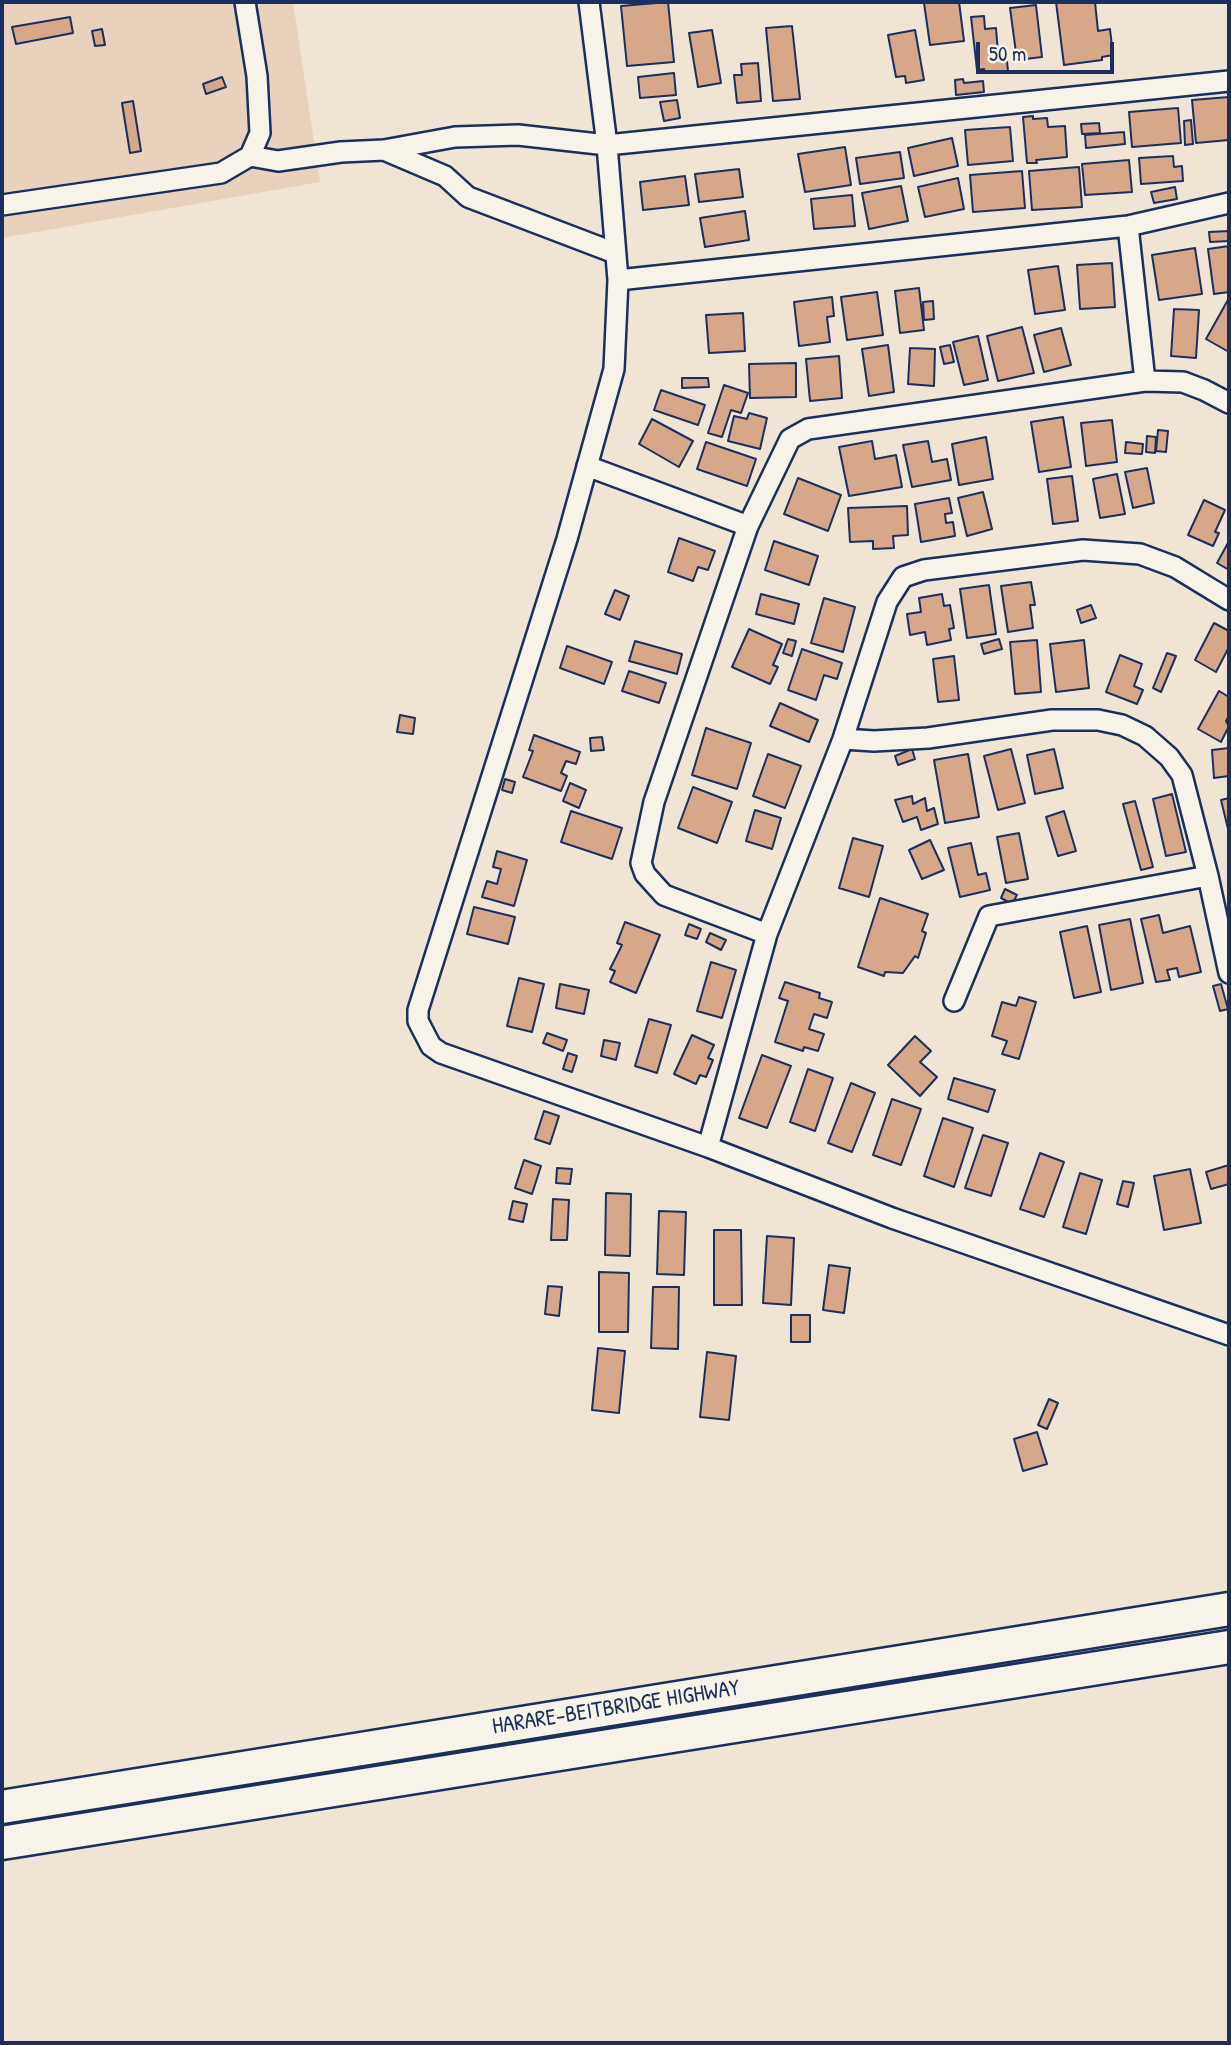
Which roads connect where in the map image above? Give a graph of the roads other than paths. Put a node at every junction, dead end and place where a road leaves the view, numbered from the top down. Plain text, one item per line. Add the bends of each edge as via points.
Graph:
1 (245, 2) edge
2 (589, 2) edge
3 (1229, 82) edge
4 (607, 145) junction
5 (384, 150) junction
6 (250, 156) junction
7 (1229, 203) edge
8 (2, 205) edge
9 (1128, 226) junction
10 (615, 253) junction
11 (618, 280) junction
12 (1145, 381) junction
13 (1229, 403) edge
14 (587, 466) junction
15 (748, 526) junction
16 (1229, 600) edge
17 (843, 739) junction
18 (1208, 876) junction
19 (767, 934) junction
20 (1229, 972) edge
21 (954, 1001) dead end
22 (708, 1147) junction
23 (1229, 1335) edge
24 (1229, 1609) edge
25 (1229, 1647) edge
26 (2, 1807) edge
27 (2, 1843) edge

1 - 6 street via 257,76 260,133
2 - 4 street
3 - 4 street
4 - 5 street via 518,135 455,137
4 - 10 street
5 - 6 street via 278,161
5 - 10 street via 445,177 468,197
6 - 8 street via 221,173
7 - 9 street
9 - 11 street
9 - 12 street
10 - 11 street
11 - 14 street via 614,369
12 - 13 street via 1183,382
12 - 15 street via 808,429 790,439
14 - 15 street
14 - 22 street via 418,1021 431,1046 441,1053
15 - 19 street via 654,802 641,863 664,895
16 - 17 street via 1175,567 1140,554 1083,550 924,570 903,577 887,602
17 - 18 street via 928,738 1052,720 1122,725 1145,736 1182,775
17 - 19 street
18 - 20 street
18 - 21 street via 989,916
19 - 22 street
22 - 23 street via 892,1218
24 - 26 highway, HARARE-BEITBRIDGE HIGHWAY
25 - 27 highway, HARARE-BEITBRIDGE HIGHWAY

